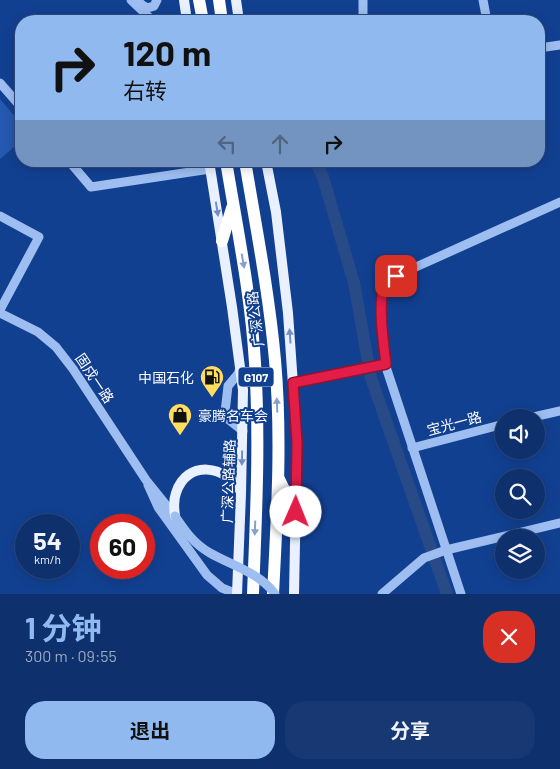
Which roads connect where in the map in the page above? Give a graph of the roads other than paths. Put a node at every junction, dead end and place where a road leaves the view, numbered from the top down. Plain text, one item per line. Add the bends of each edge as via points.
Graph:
1 (131, 0) edge
2 (137, 0) edge
3 (157, 0) edge
4 (184, 0) edge
5 (199, 0) edge
6 (219, 0) edge
7 (236, 0) edge
8 (363, 0) edge
9 (484, 0) edge
10 (147, 15) edge
11 (186, 15) edge
12 (202, 15) edge
13 (221, 15) edge
14 (238, 15) edge
15 (363, 15) edge
16 (486, 15) edge
17 (560, 45) edge
18 (545, 47) edge
19 (0, 83) edge
20 (15, 100) edge
21 (74, 167) edge
22 (199, 167) edge
23 (210, 167) edge
24 (227, 167) edge
25 (246, 167) edge
26 (267, 167) edge
27 (560, 202) edge
28 (233, 203) junction
29 (0, 216) edge
30 (222, 241) junction
31 (0, 311) edge
32 (386, 364) junction
33 (240, 369) junction
34 (293, 383) junction
35 (560, 411) edge
36 (545, 414) edge
37 (495, 426) edge
38 (243, 431) junction
39 (412, 448) junction
40 (278, 478) junction
41 (146, 480) junction
42 (241, 494) junction
43 (296, 512) junction
44 (175, 516) junction
45 (560, 523) edge
46 (446, 550) junction
47 (238, 594) edge
48 (253, 594) edge
49 (274, 594) edge
50 (294, 594) edge
51 (382, 594) edge
52 (461, 594) edge

1 - 10 street
2 - 3 street via 149,8
4 - 11 main road
5 - 12 highway
6 - 13 highway
7 - 14 main road
8 - 15 street
9 - 16 street
17 - 18 street
19 - 20 street
21 - 22 street via 91,187
23 -> 30 main road, 广深公路辅路
24 - 28 highway, 广深公路 / G107
40 -> 25 highway, 广深公路 / G107 via 275,361 266,283
34 -> 26 main road via 276,212
27 - 32 street via 396,276 383,292 381,304
28 - 30 highway
28 -> 48 highway, 广深公路 / G107 via 248,288 255,362 258,457
29 - 31 street via 39,237
30 - 33 main road, 广深公路辅路
31 - 41 street, 固戍一路 via 38,332 56,347
32 - 34 street
32 - 39 street
33 - 38 main road, 广深公路辅路
33 - 38 street via 228,386 226,412 229,420
34 - 43 main road via 297,442
35 - 36 street
37 - 39 street, 宝光一路
38 -> 42 main road, 广深公路辅路
39 - 46 street
40 - 43 highway
40 - 49 highway, 广深公路 / G107
41 - 44 street, 固戍一路
41 - 47 street, 固戍一路 via 158,507 207,575 222,588
42 - 44 main road via 236,483 226,475 202,469 191,472 176,493
42 - 47 main road, 广深公路辅路
43 - 50 main road
44 - 49 street, 固戍一路, bridge via 196,543 257,578
45 - 46 street
46 - 51 street via 424,558
46 - 52 street

